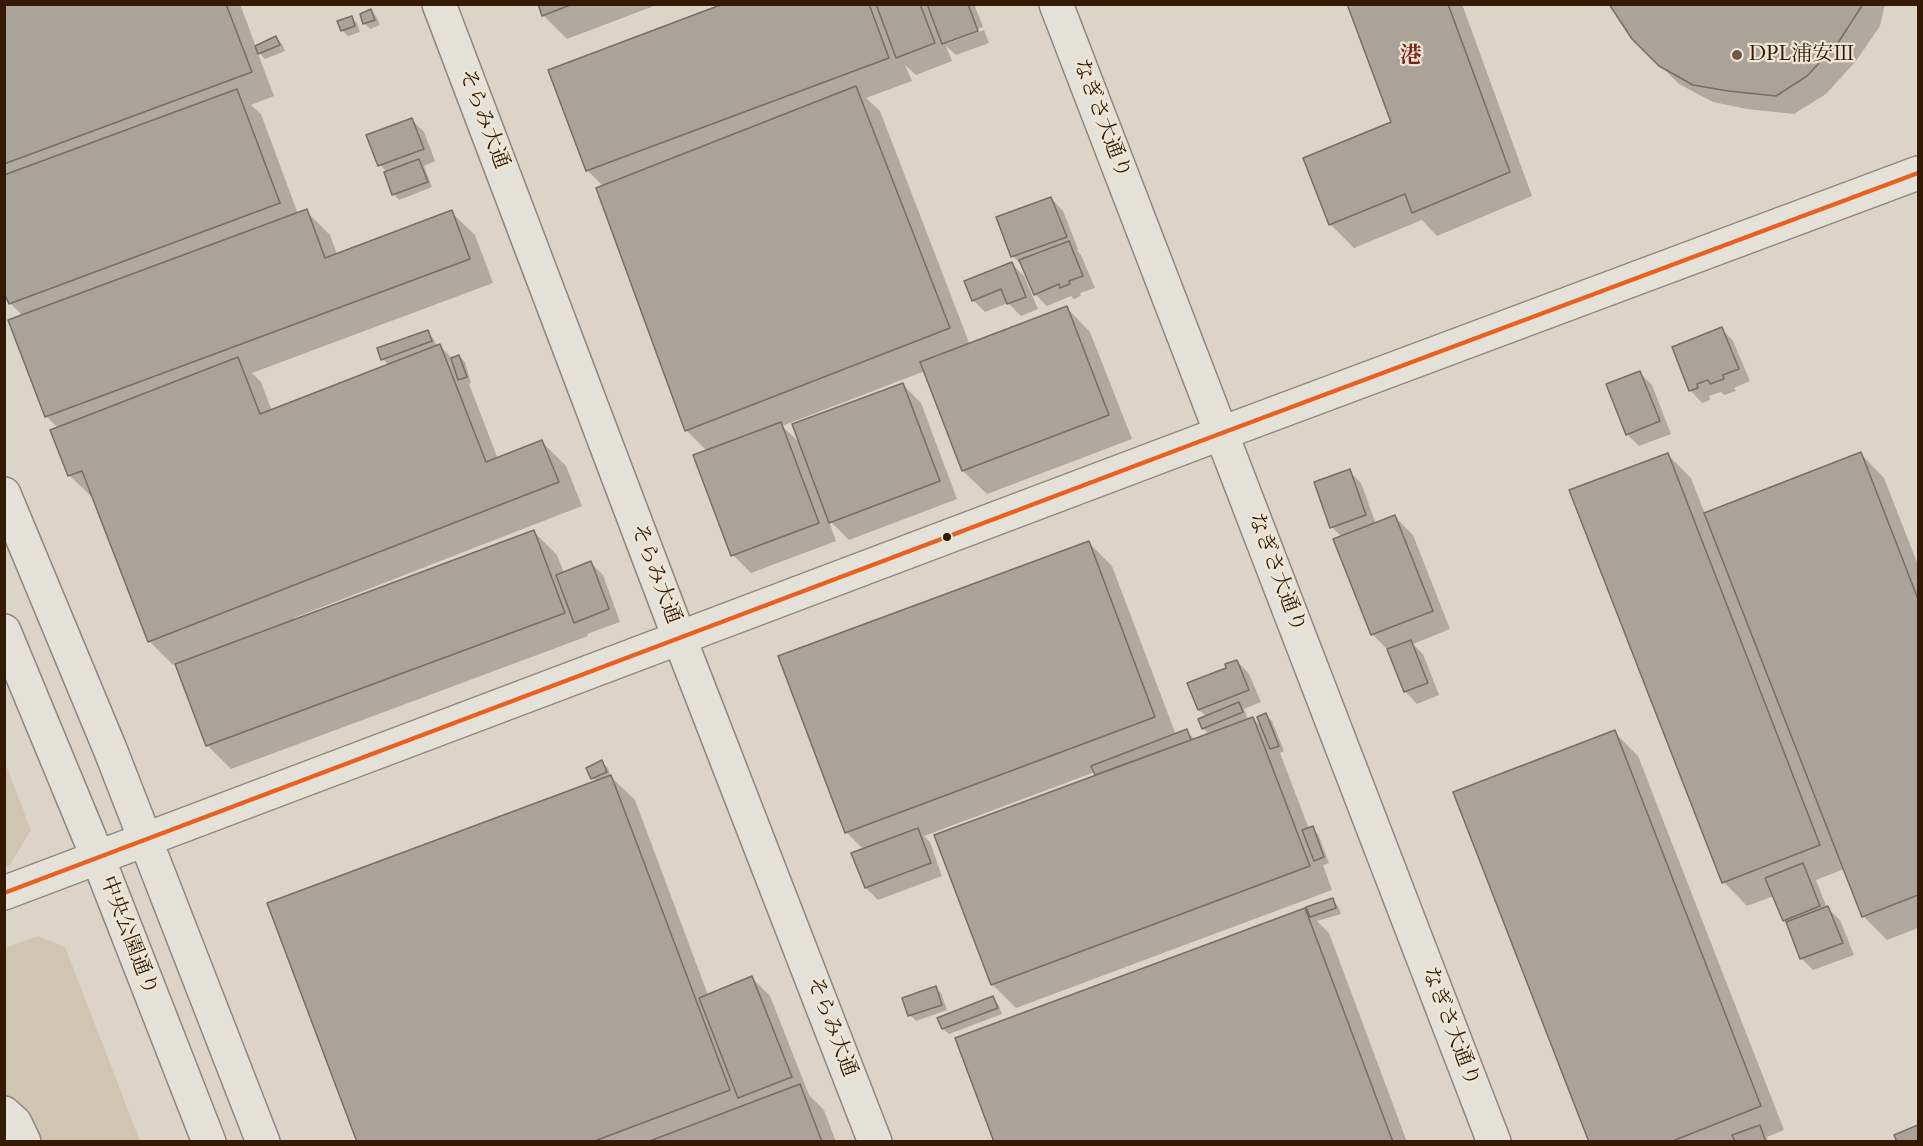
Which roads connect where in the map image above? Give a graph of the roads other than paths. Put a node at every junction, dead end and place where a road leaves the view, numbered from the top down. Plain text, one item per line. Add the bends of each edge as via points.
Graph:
1 (440, 4) edge
2 (1056, 4) edge
3 (1918, 173) edge
4 (1222, 433) junction
5 (4, 494) edge
6 (4, 631) edge
7 (679, 638) junction
8 (144, 840) junction
9 (98, 858) junction
10 (4, 893) edge
11 (4, 1113) edge
12 (24, 1142) edge
13 (208, 1142) edge
14 (262, 1142) edge
15 (875, 1142) edge
16 (1494, 1142) edge

1 - 7 street, そらみ大通
2 - 4 street, なぎさ大通り
3 - 4 street
4 - 7 street
4 - 16 street, なぎさ大通り
5 - 8 street
6 - 9 street, 中央公園通り
7 - 8 street
7 - 15 street, そらみ大通
8 - 9 street
8 - 14 street
9 - 10 street
9 - 13 street, 中央公園通り
11 - 12 street

